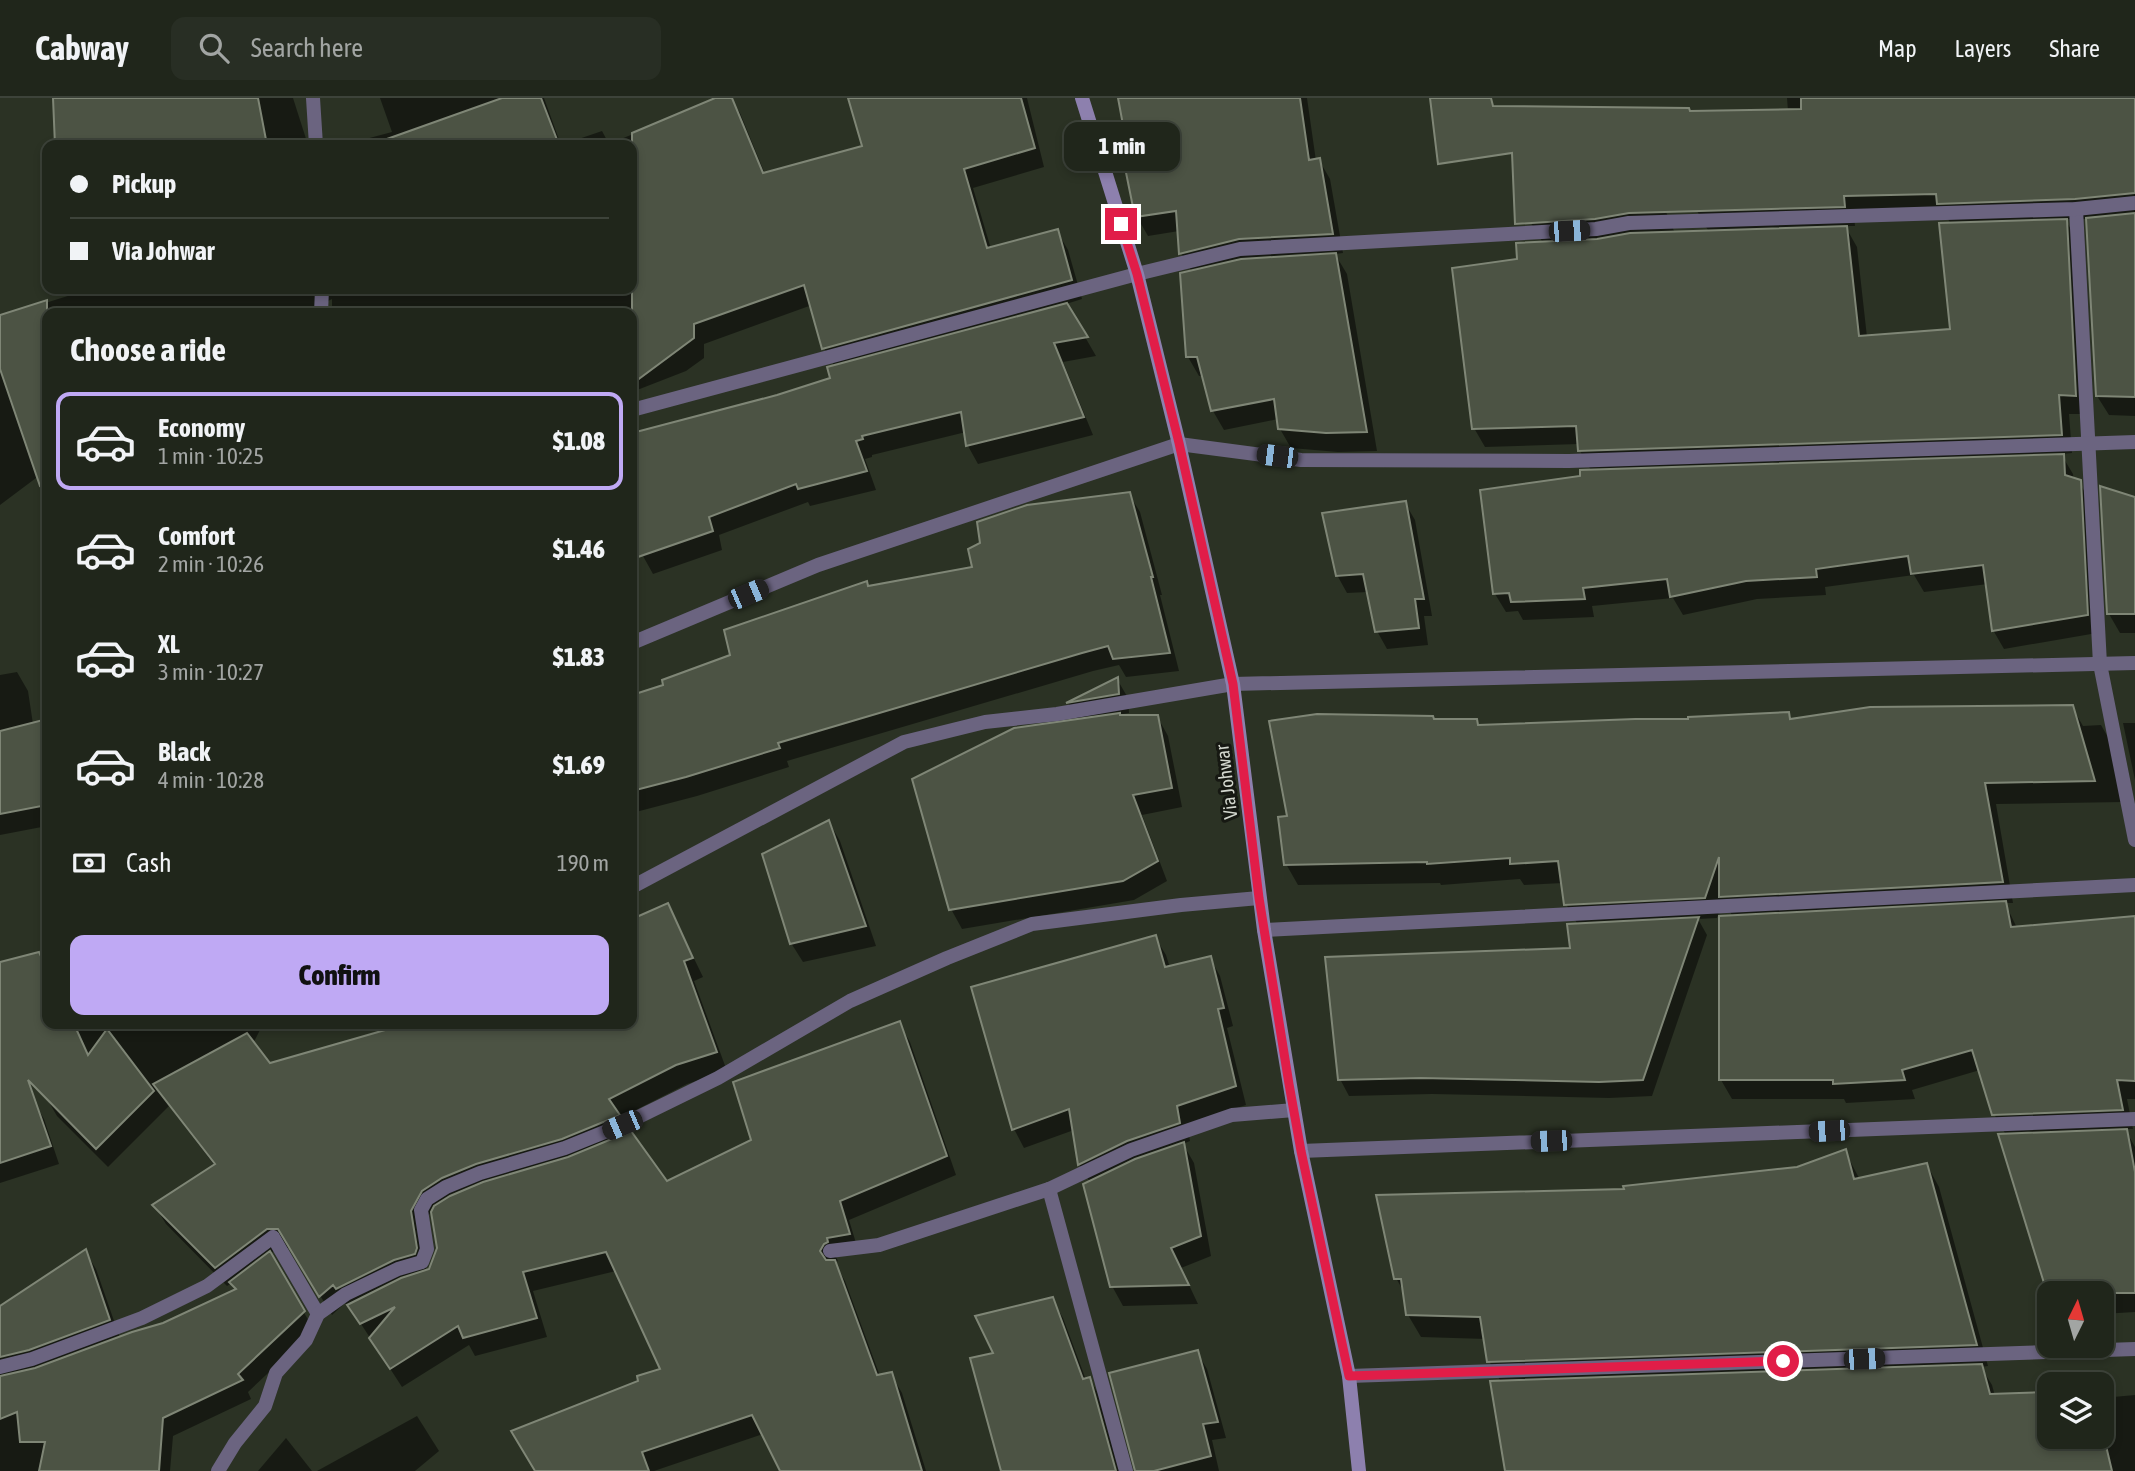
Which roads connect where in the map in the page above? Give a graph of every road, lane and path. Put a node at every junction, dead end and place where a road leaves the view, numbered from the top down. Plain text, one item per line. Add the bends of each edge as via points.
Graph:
1 (313, 98) edge
2 (1082, 98) edge
3 (316, 140) edge
4 (2135, 204) edge
5 (2076, 209) junction
6 (1137, 274) junction
7 (637, 409) edge
8 (2135, 442) edge
9 (1179, 443) junction
10 (2090, 443) junction
11 (637, 641) edge
12 (2135, 663) edge
13 (2100, 664) junction
14 (1233, 684) junction
15 (2135, 840) edge
16 (637, 884) edge
17 (2135, 885) edge
18 (1259, 898) junction
19 (1264, 930) junction
20 (1294, 1110) junction
21 (2135, 1119) edge
22 (1301, 1151) junction
23 (1049, 1189) junction
24 (830, 1251) dead end
25 (318, 1314) junction
26 (2135, 1349) edge
27 (0, 1367) edge
28 (1349, 1376) junction
29 (218, 1471) edge
30 (1126, 1471) edge
31 (1359, 1471) edge

1 - 3 street
2 - 6 street, Via Johwar
4 - 5 street
5 - 6 street via 1629,223 1596,229 1240,249
5 - 10 street
6 - 7 street
6 - 9 street, Via Johwar
8 - 10 street
9 - 10 street via 1301,460 1569,461
9 - 11 street via 818,565
9 - 14 street, Via Johwar
10 - 13 street
12 - 13 street
13 - 14 street
13 - 15 street
14 - 16 street via 985,722 904,742
14 - 18 street, Via Johwar
17 - 19 street
18 - 19 street, Via Johwar
18 - 25 street via 1032,925 947,958 850,1001 718,1078 622,1125 446,1186 427,1199 421,1210 427,1249 422,1262 346,1294
19 - 20 street, Via Johwar
20 - 22 street, Via Johwar
20 - 23 street via 1232,1115 1130,1150
21 - 22 street
22 - 28 street, Via Johwar
23 - 24 street via 879,1245
23 - 30 street
25 - 27 street via 273,1237 207,1286 142,1318
25 - 29 street via 306,1340 276,1373 265,1406
26 - 28 street
28 - 31 street, Via Johwar

